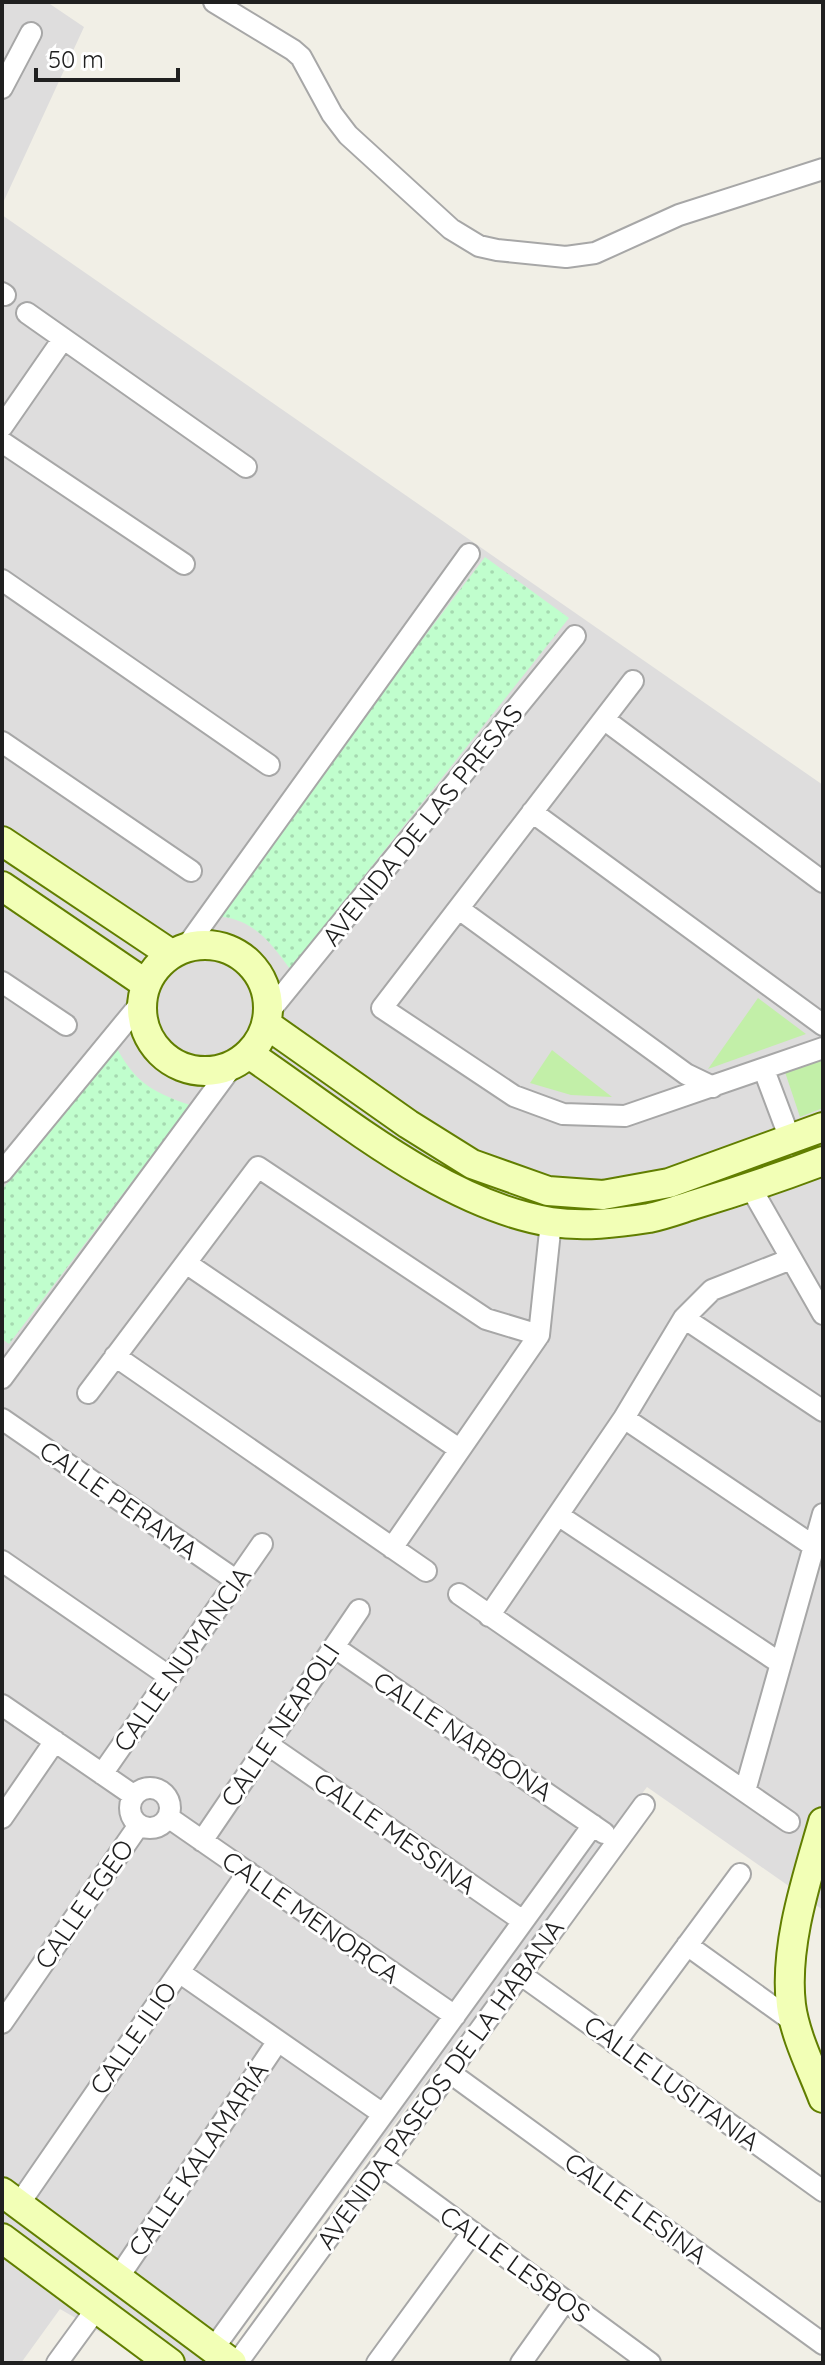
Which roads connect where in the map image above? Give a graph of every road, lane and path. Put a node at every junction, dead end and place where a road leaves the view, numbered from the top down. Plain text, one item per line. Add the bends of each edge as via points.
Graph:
1 (214, 2) edge
2 (31, 33) dead end
3 (2, 88) edge
4 (823, 169) edge
5 (27, 313) dead end
6 (63, 339) junction
7 (2, 427) edge
8 (2, 442) edge
9 (246, 467) dead end
10 (469, 554) dead end
11 (184, 564) dead end
12 (2, 580) edge
13 (575, 636) dead end
14 (633, 681) dead end
15 (605, 720) junction
16 (2, 742) edge
17 (269, 765) dead end
18 (532, 812) junction
19 (2, 841) edge
20 (191, 871) dead end
21 (823, 882) edge
22 (2, 886) edge
23 (459, 909) junction
24 (178, 950) junction
25 (2, 982) edge
26 (144, 993) junction
27 (267, 1019) junction
28 (66, 1025) dead end
29 (823, 1025) edge
30 (823, 1048) edge
31 (241, 1059) junction
32 (764, 1070) junction
33 (713, 1087) junction
34 (823, 1127) edge
35 (790, 1139) junction
36 (823, 1161) edge
37 (2, 1172) edge
38 (751, 1188) junction
39 (551, 1222) junction
40 (791, 1259) junction
41 (186, 1263) junction
42 (823, 1314) edge
43 (684, 1318) junction
44 (539, 1335) junction
45 (115, 1356) junction
46 (2, 1378) edge
47 (88, 1393) dead end
48 (823, 1411) edge
49 (624, 1418) junction
50 (2, 1419) edge
51 (459, 1449) junction
52 (823, 1514) edge
53 (558, 1515) junction
54 (262, 1544) dead end
55 (812, 1545) junction
56 (392, 1548) junction
57 (2, 1561) edge
58 (426, 1571) dead end
59 (237, 1581) junction
60 (459, 1594) dead end
61 (359, 1610) dead end
62 (489, 1616) junction
63 (334, 1647) junction
64 (780, 1663) junction
65 (170, 1677) junction
66 (2, 1705) edge
67 (55, 1741) junction
68 (267, 1744) junction
69 (102, 1774) junction
70 (745, 1791) junction
71 (133, 1795) junction
72 (644, 1805) dead end
73 (168, 1817) junction
74 (2, 1818) edge
75 (789, 1822) dead end
76 (823, 1822) edge
77 (139, 1825) junction
78 (593, 1825) junction
79 (202, 1841) junction
80 (617, 1842) junction
81 (248, 1872) junction
82 (740, 1874) dead end
83 (523, 1921) junction
84 (687, 1945) junction
85 (179, 1972) junction
86 (520, 1974) junction
87 (455, 2016) junction
88 (794, 2022) junction
89 (2, 2023) edge
90 (278, 2041) junction
91 (615, 2043) junction
92 (449, 2072) junction
93 (823, 2098) edge
94 (383, 2114) junction
95 (381, 2165) junction
96 (823, 2191) edge
97 (10, 2198) edge
98 (472, 2233) junction
99 (2, 2238) edge
100 (118, 2278) junction
101 (565, 2301) junction
102 (97, 2308) junction
103 (823, 2344) edge
104 (227, 2358) edge
105 (57, 2363) edge
106 (170, 2363) edge
107 (377, 2363) edge
108 (521, 2363) edge
109 (650, 2363) edge

1 - 4 street via 301,57 348,135 451,229 479,246 566,257 595,253 679,215
2 - 3 street
5 - 6 street
6 - 7 street
6 - 9 street
8 - 11 street
10 - 24 street
12 - 17 street
13 - 27 street, AVENIDA DE LAS PRESAS
14 - 15 street
15 - 18 street
15 - 21 street
16 - 20 street
18 - 23 street
18 - 29 street
19 - 24 street
22 - 26 street
23 - 33 street via 686,1074
23 - 33 street via 382,1008 514,1096 563,1114 625,1116
24 - 26 street via 152,972
24 - 27 street via 210,945 234,951 254,967 266,989
25 - 28 street
26 - 31 street via 143,1025 169,1060 212,1071
26 - 37 street
27 - 31 street via 260,1040
27 - 35 street via 408,1124 472,1164 548,1191 603,1195 669,1183
30 - 32 street
31 - 39 street via 417,1170 466,1194
31 - 46 street
32 - 33 street
32 - 35 street
34 - 35 street
36 - 38 street
38 - 39 street via 651,1217
38 - 40 street
39 - 44 street
40 - 42 street
40 - 43 street via 712,1290
41 - 44 street via 258,1167 486,1319
41 - 45 street
41 - 51 street
43 - 48 street
43 - 49 street
44 - 51 street
45 - 47 street
45 - 56 street
49 - 53 street
49 - 55 street
50 - 59 street, CALLE PERAMA
51 - 56 street
52 - 55 street
53 - 62 street
53 - 64 street
54 - 59 street, CALLE NUMANCIA
55 - 64 street
56 - 58 street
57 - 65 street
59 - 65 street, CALLE NUMANCIA
60 - 62 street
61 - 63 street, CALLE NEAPOLI
62 - 70 street
63 - 68 street, CALLE NEAPOLI
63 - 78 street, CALLE NARBONA
64 - 70 street
65 - 69 street, CALLE NUMANCIA
66 - 67 street
67 - 69 street
67 - 74 street
68 - 79 street, CALLE NEAPOLI
68 - 83 street, CALLE MESSINA
69 - 71 street
70 - 75 street
71 - 73 street via 151,1787 163,1793 170,1804
71 - 77 street via 129,1812
72 - 80 street, AVENIDA PASEOS DE LA HABANA
73 - 77 street via 152,1828
73 - 79 street, CALLE MENORCA
76 - 88 street via 790,1963
77 - 89 street, CALLE EGEO
78 - 80 street, CALLE NARBONA
78 - 83 street, AVENIDA PASEOS DE LA HABANA
79 - 81 street, CALLE MENORCA
80 - 86 street, AVENIDA PASEOS DE LA HABANA
81 - 85 street, CALLE ILIO
81 - 87 street, CALLE MENORCA
82 - 84 street
83 - 87 street, AVENIDA PASEOS DE LA HABANA
84 - 88 street
84 - 91 street
85 - 90 street
85 - 97 street, CALLE ILIO
86 - 91 street, CALLE LUSITANIA
86 - 92 street, AVENIDA PASEOS DE LA HABANA
87 - 94 street, AVENIDA PASEOS DE LA HABANA
88 - 93 street
90 - 94 street
90 - 100 street, CALLE KALAMARIÁ
91 - 96 street, CALLE LUSITANIA
92 - 95 street, AVENIDA PASEOS DE LA HABANA
92 - 103 street, CALLE LESINA
94 - 104 street, AVENIDA PASEOS DE LA HABANA
95 - 98 street, CALLE LESBOS
95 - 104 street, AVENIDA PASEOS DE LA HABANA
97 - 100 street
98 - 101 street, CALLE LESBOS
98 - 107 street
99 - 102 street
100 - 104 street
101 - 108 street
101 - 109 street, CALLE LESBOS
102 - 105 street
102 - 106 street

